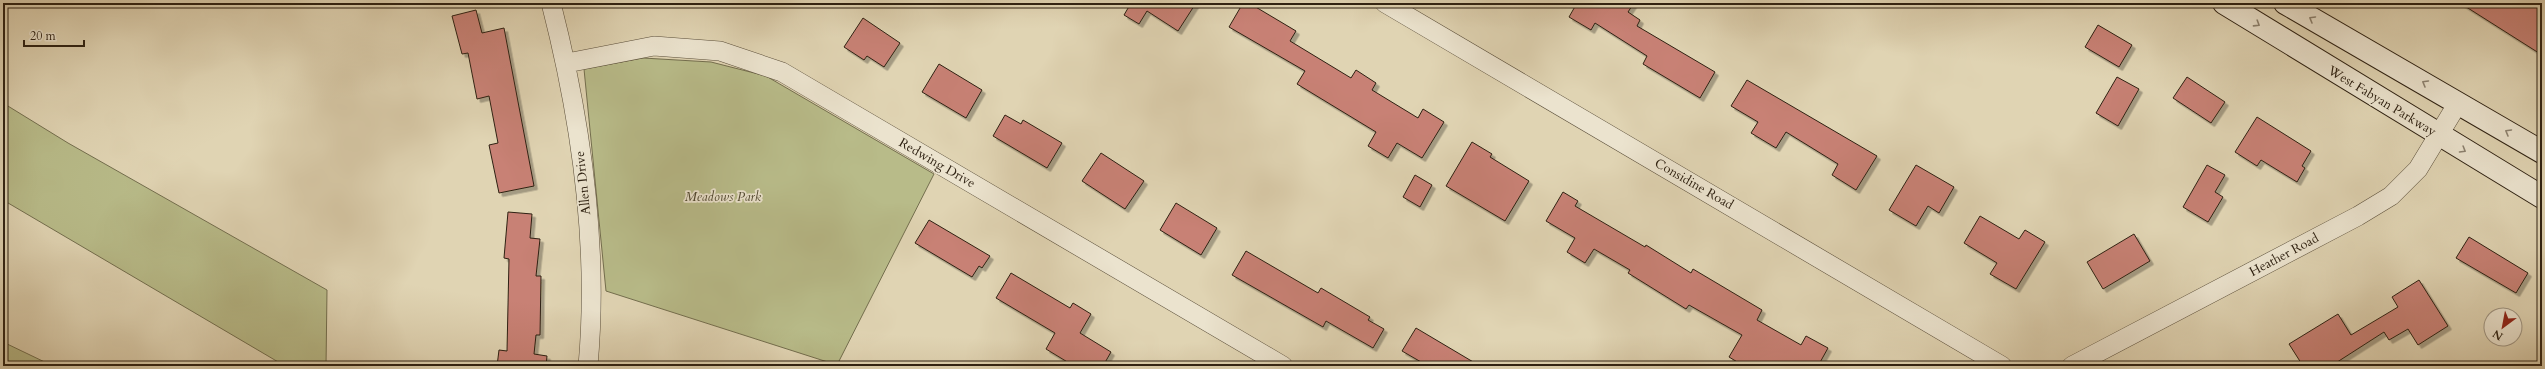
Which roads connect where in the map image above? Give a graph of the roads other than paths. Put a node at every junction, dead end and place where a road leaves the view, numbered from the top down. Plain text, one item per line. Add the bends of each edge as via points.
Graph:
1 (552, 3) edge
2 (1385, 3) edge
3 (2224, 3) edge
4 (2285, 3) edge
5 (567, 63) junction
6 (2458, 103) junction
7 (2439, 135) junction
8 (2542, 152) edge
9 (2542, 197) edge
10 (588, 366) edge
11 (1283, 366) edge
12 (2002, 366) edge
13 (2072, 366) edge

1 - 5 street, Allen Drive
2 - 12 street, Considine Road
3 -> 7 main road, West Fabyan Parkway
6 -> 4 main road
5 - 10 street, Allen Drive via 586,186 592,318
5 - 11 street, Redwing Drive via 654,46 720,52 782,72
6 - 7 street, Heather Road
8 -> 6 main road
7 -> 9 main road, West Fabyan Parkway
7 - 13 street, Heather Road via 2418,169 2385,200

